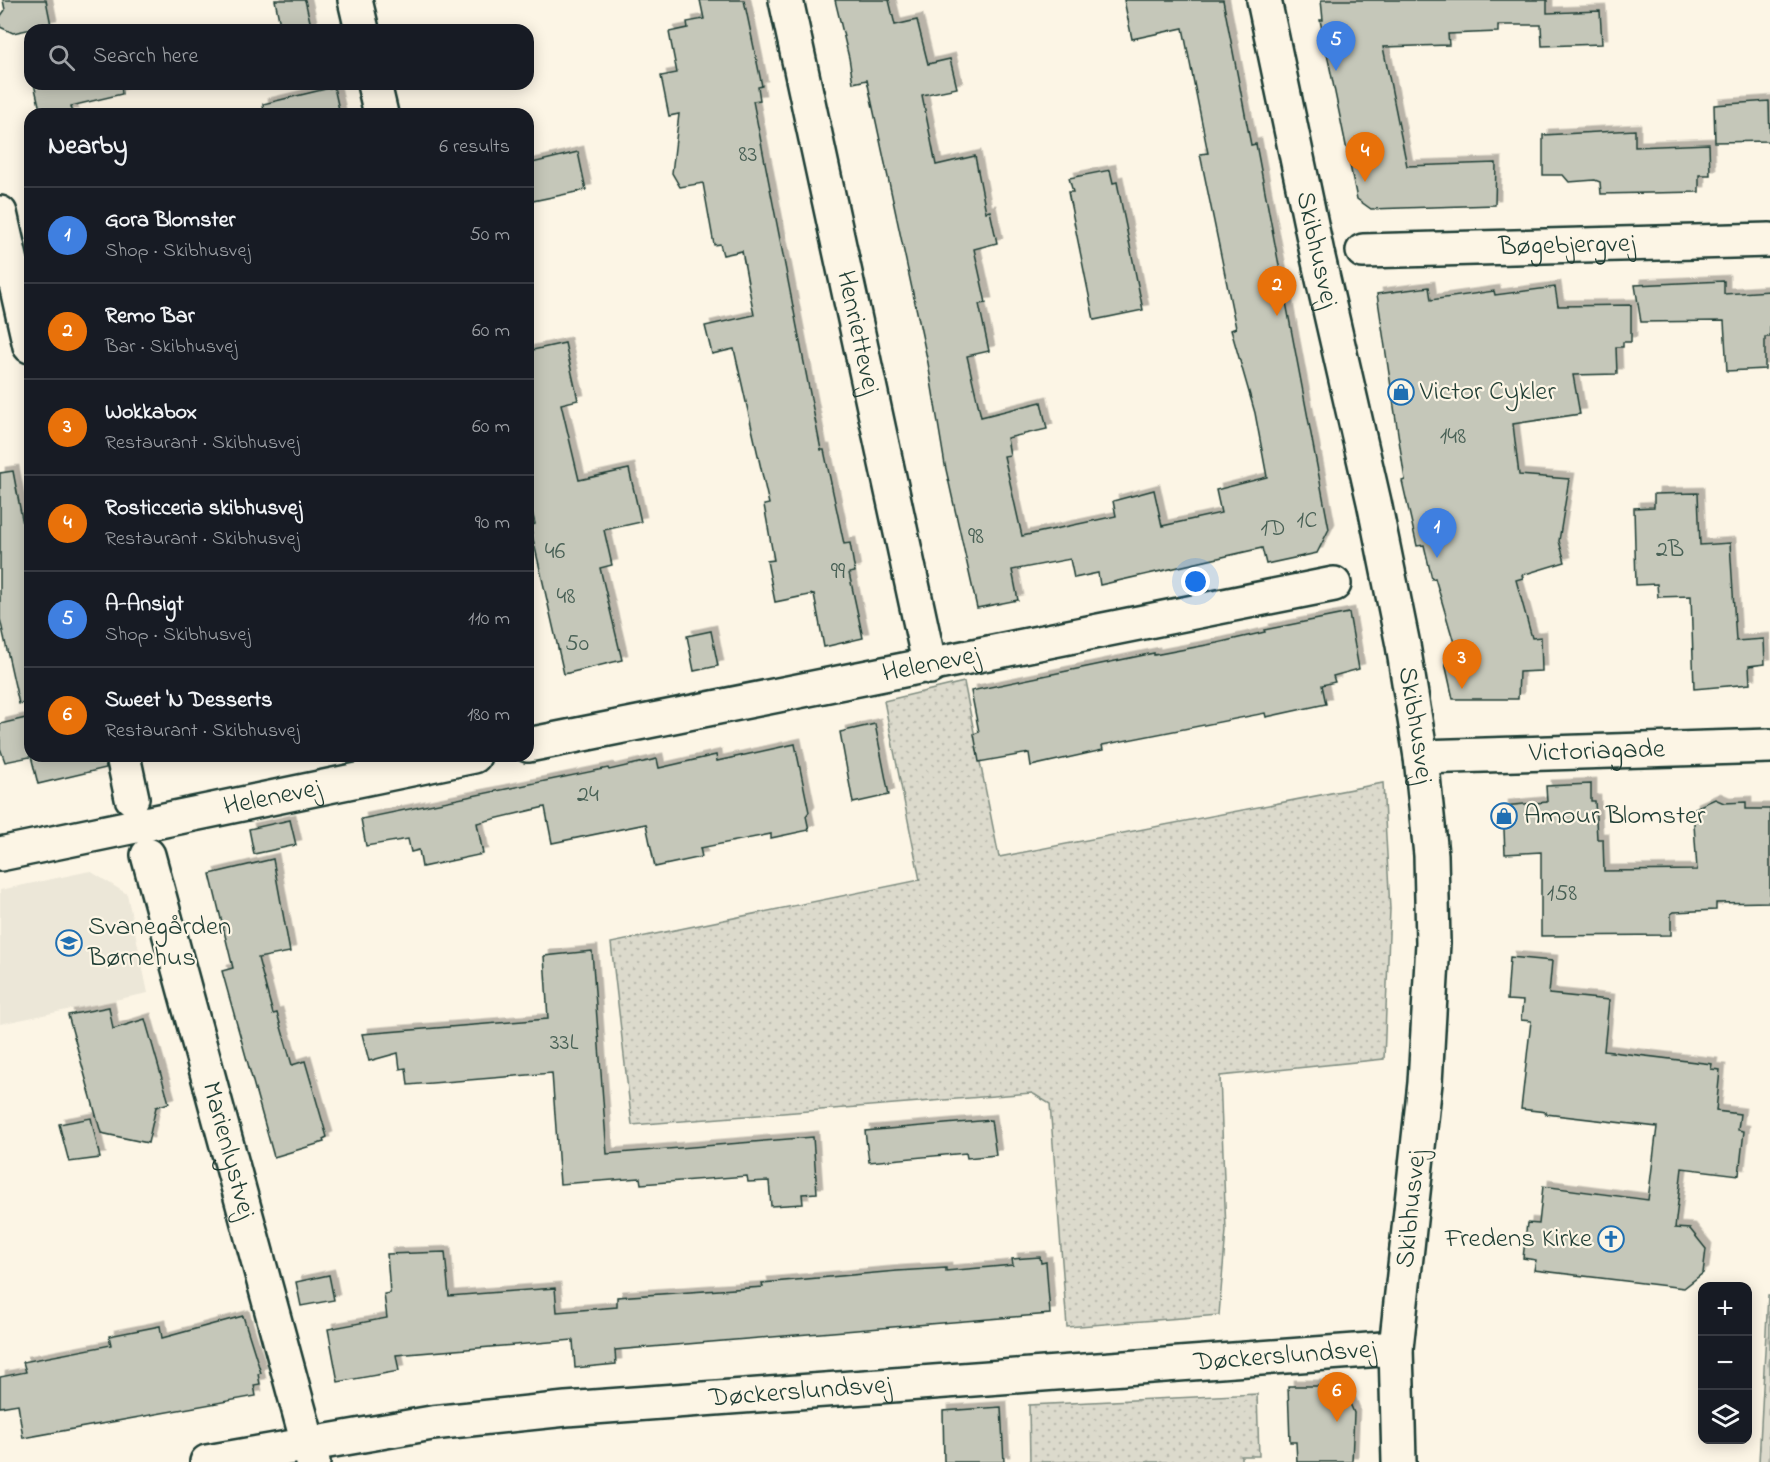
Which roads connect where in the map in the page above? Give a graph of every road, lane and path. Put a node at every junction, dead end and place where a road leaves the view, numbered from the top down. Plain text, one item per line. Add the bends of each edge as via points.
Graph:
1 (355, 0) edge
2 (786, 0) edge
3 (1264, 0) edge
4 (361, 24) edge
5 (375, 90) edge
6 (380, 108) edge
7 (0, 213) edge
8 (1770, 240) edge
9 (1363, 251) dead end
10 (24, 319) edge
11 (1334, 584) dead end
12 (930, 667) junction
13 (534, 744) edge
14 (1770, 746) edge
15 (1421, 757) junction
16 (124, 762) edge
17 (445, 762) edge
18 (140, 826) junction
19 (0, 854) edge
20 (1396, 1348) junction
21 (312, 1453) edge
22 (207, 1462) edge
23 (1399, 1462) edge

1 - 4 street
2 - 12 street, Henriettevej
3 - 15 street, Skibhusvej via 1376,512
5 - 6 street
7 - 10 street
8 - 9 street, Bøgebjergvej
11 - 12 street, Helenevej
12 - 13 street, Helenevej
14 - 15 street, Victoriagade
15 - 20 street, Skibhusvej via 1431,855 1429,1024
16 - 18 street, Marienlystvej
17 - 18 street, Helenevej
18 - 19 street, Helenevej
18 - 21 street, Marienlystvej
20 - 21 street, Døckerslundsvej via 566,1409 432,1423
20 - 23 street, Skibhusvej
21 - 22 street, Døckerslundsvej

